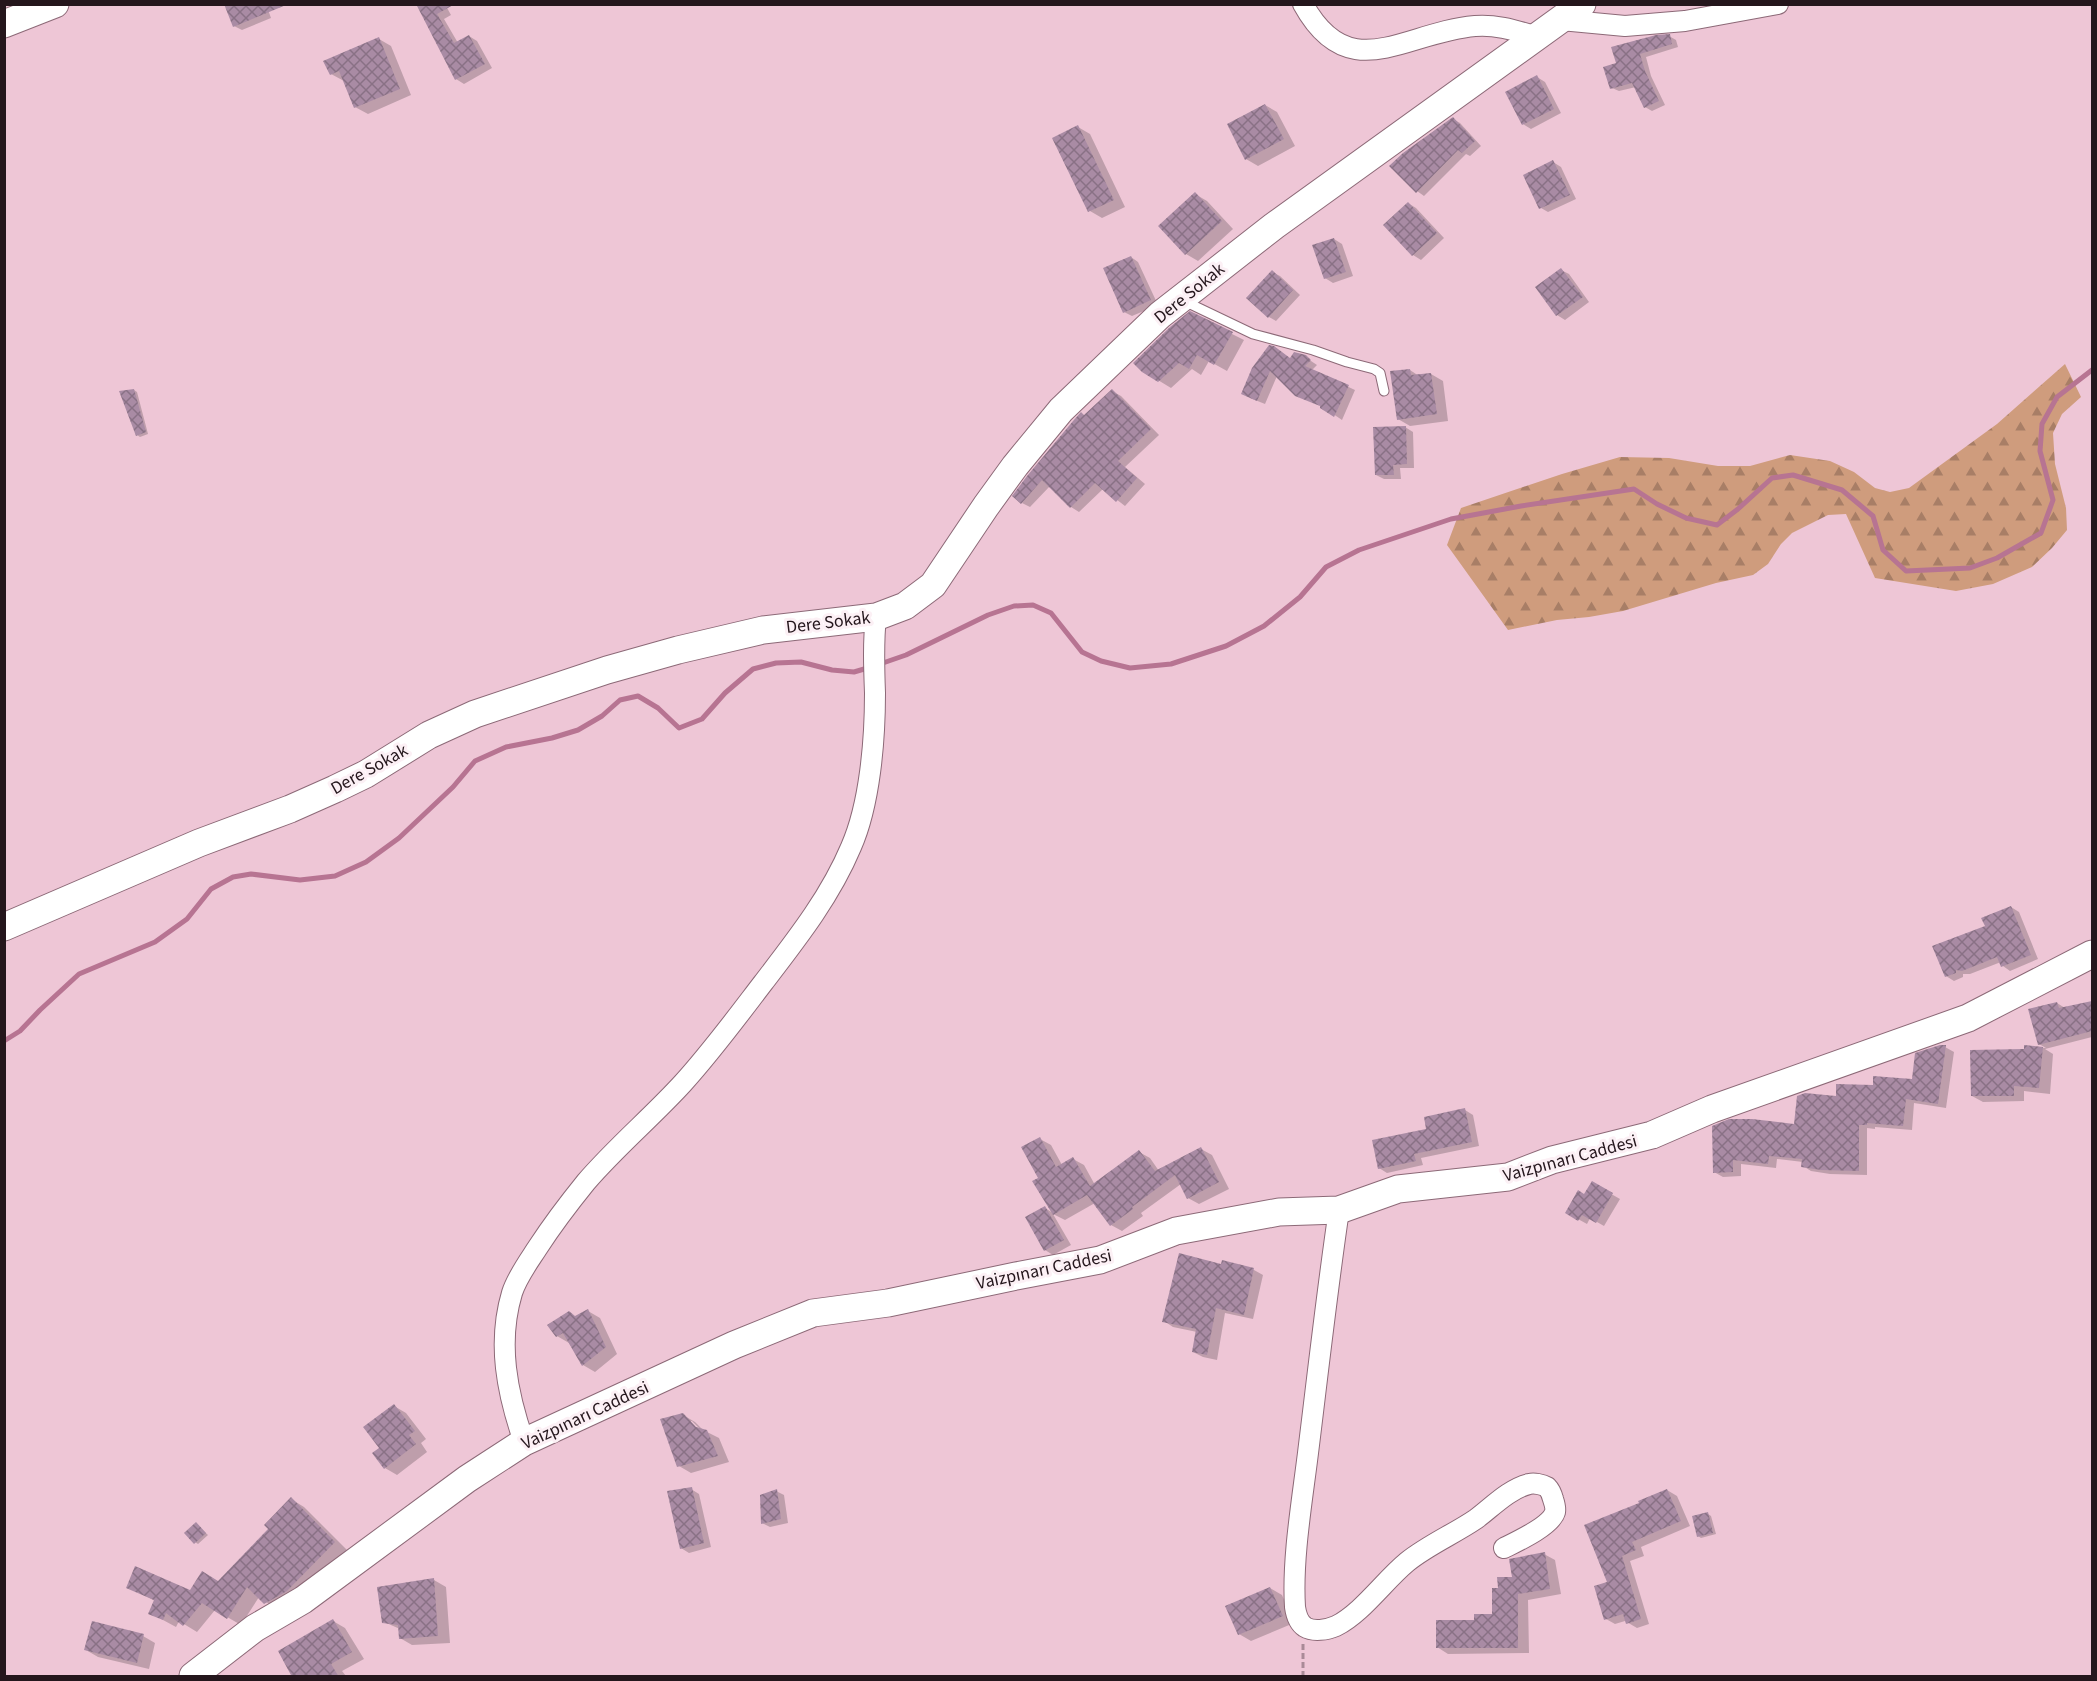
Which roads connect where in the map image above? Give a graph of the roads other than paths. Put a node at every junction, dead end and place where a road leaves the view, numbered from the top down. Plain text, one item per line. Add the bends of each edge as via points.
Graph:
1 (55, 4) edge
2 (1303, 4) edge
3 (1778, 4) edge
4 (1571, 12) edge
5 (4, 24) edge
6 (1538, 37) junction
7 (1180, 299) junction
8 (1384, 391) dead end
9 (876, 616) junction
10 (4, 927) edge
11 (2092, 954) edge
12 (1339, 1210) junction
13 (524, 1442) junction
14 (1504, 1548) dead end
15 (193, 1677) edge

1 - 5 street
2 - 6 street via 1327,38 1360,52 1476,26 1495,26
3 - 4 street via 1685,21 1625,26
4 - 6 street, Dere Sokak
6 - 7 street, Dere Sokak via 1274,226
7 - 8 lane via 1253,334 1374,369 1380,373
7 - 9 street, Dere Sokak via 1061,410 998,490 933,585 905,606
9 - 10 street, Dere Sokak via 763,630 678,650 475,714 429,735 335,789
9 - 13 street via 872,756 861,817 838,873 817,910 718,1042 587,1181 552,1226 513,1290 503,1349 507,1383
11 - 12 street, Vaizpınarı Caddesi via 1968,1018 1713,1109 1652,1136 1552,1160 1508,1177 1398,1189
12 - 13 street, Vaizpınarı Caddesi via 1279,1212 1176,1231 1100,1260 888,1303 813,1312
12 - 14 street via 1299,1530 1295,1610 1298,1619 1311,1629 1336,1626 1407,1562 1516,1489 1529,1484 1546,1486 1554,1501 1552,1518
13 - 15 street, Vaizpınarı Caddesi via 467,1479 303,1600 255,1628

